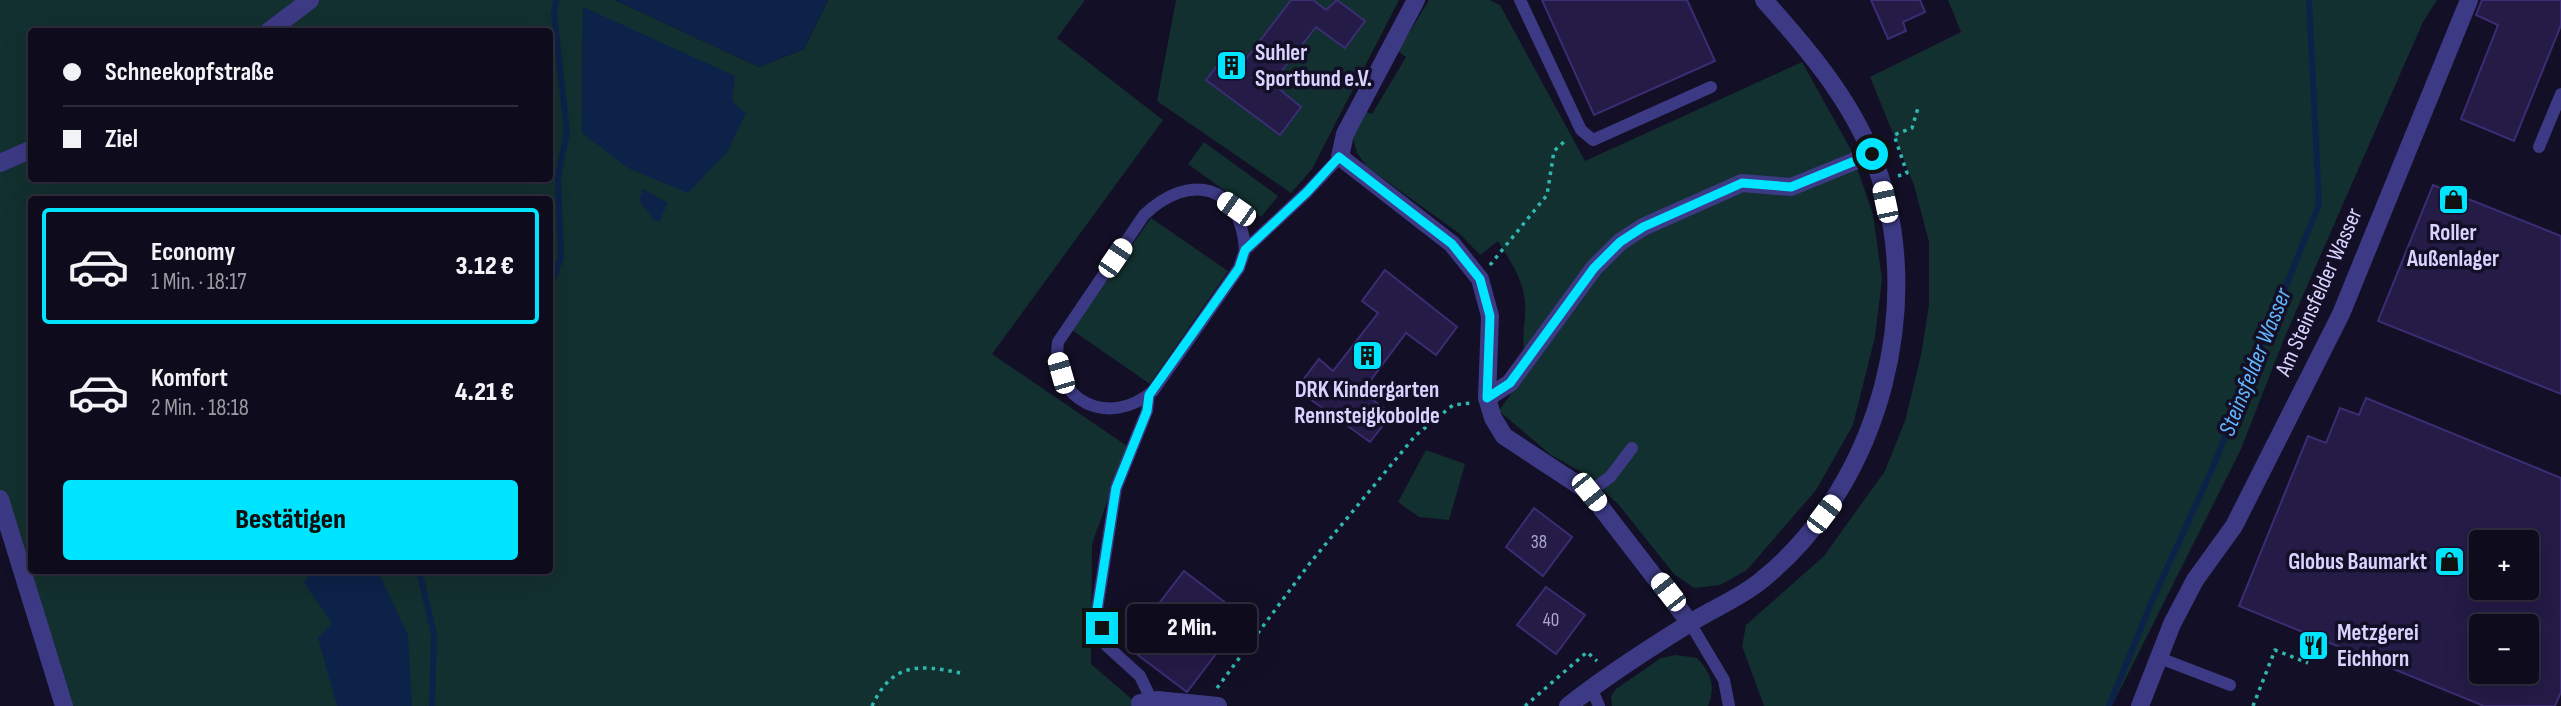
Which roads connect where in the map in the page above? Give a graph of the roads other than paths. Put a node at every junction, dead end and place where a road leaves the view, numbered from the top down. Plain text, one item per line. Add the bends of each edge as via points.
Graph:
1 (310, 0) edge
2 (1416, 0) edge
3 (1520, 0) edge
4 (1764, 0) edge
5 (2469, 0) edge
6 (273, 28) edge
7 (1711, 87) dead end
8 (2561, 94) edge
9 (2539, 147) dead end
10 (28, 151) edge
11 (1872, 154) junction
12 (1339, 157) junction
13 (0, 163) edge
14 (1245, 250) junction
15 (1149, 395) junction
16 (1487, 398) junction
17 (1632, 448) dead end
18 (1589, 492) junction
19 (0, 499) edge
20 (1690, 623) junction
21 (2157, 657) junction
22 (2230, 685) dead end
23 (1591, 687) junction
24 (1146, 702) joint
25 (1212, 705) edge
26 (64, 706) edge
27 (1568, 706) edge
28 (1599, 706) edge
29 (1729, 706) edge
30 (2140, 706) edge

1 - 6 street
2 - 12 street via 1345,134
3 - 7 lane via 1581,130 1594,140
4 - 11 street via 1831,80
5 - 21 street, Am Steinsfelder Wasser via 2341,314 2234,526 2196,580
8 - 9 lane
10 - 13 street
11 - 16 street via 1791,187 1742,183 1643,227 1594,268 1510,383
11 - 20 street via 1890,223 1895,272 1891,346 1875,414 1856,464 1801,544 1762,581
12 - 14 lane
12 - 16 street via 1452,244 1480,279 1490,316
14 - 15 lane via 1239,268
14 - 15 lane via 1244,226 1236,209 1199,188 1177,191 1144,215 1058,342 1061,373 1068,388 1086,404 1115,409 1139,404
15 - 24 lane via 1116,488 1097,610 1107,646 1140,676
16 - 18 street via 1504,436
17 - 18 lane via 1610,477
18 - 20 street
19 - 26 street
20 - 23 street
20 - 29 lane via 1724,680
21 - 22 lane
21 - 30 street, Am Steinsfelder Wasser
23 - 27 street
23 - 28 lane
24 - 25 street

